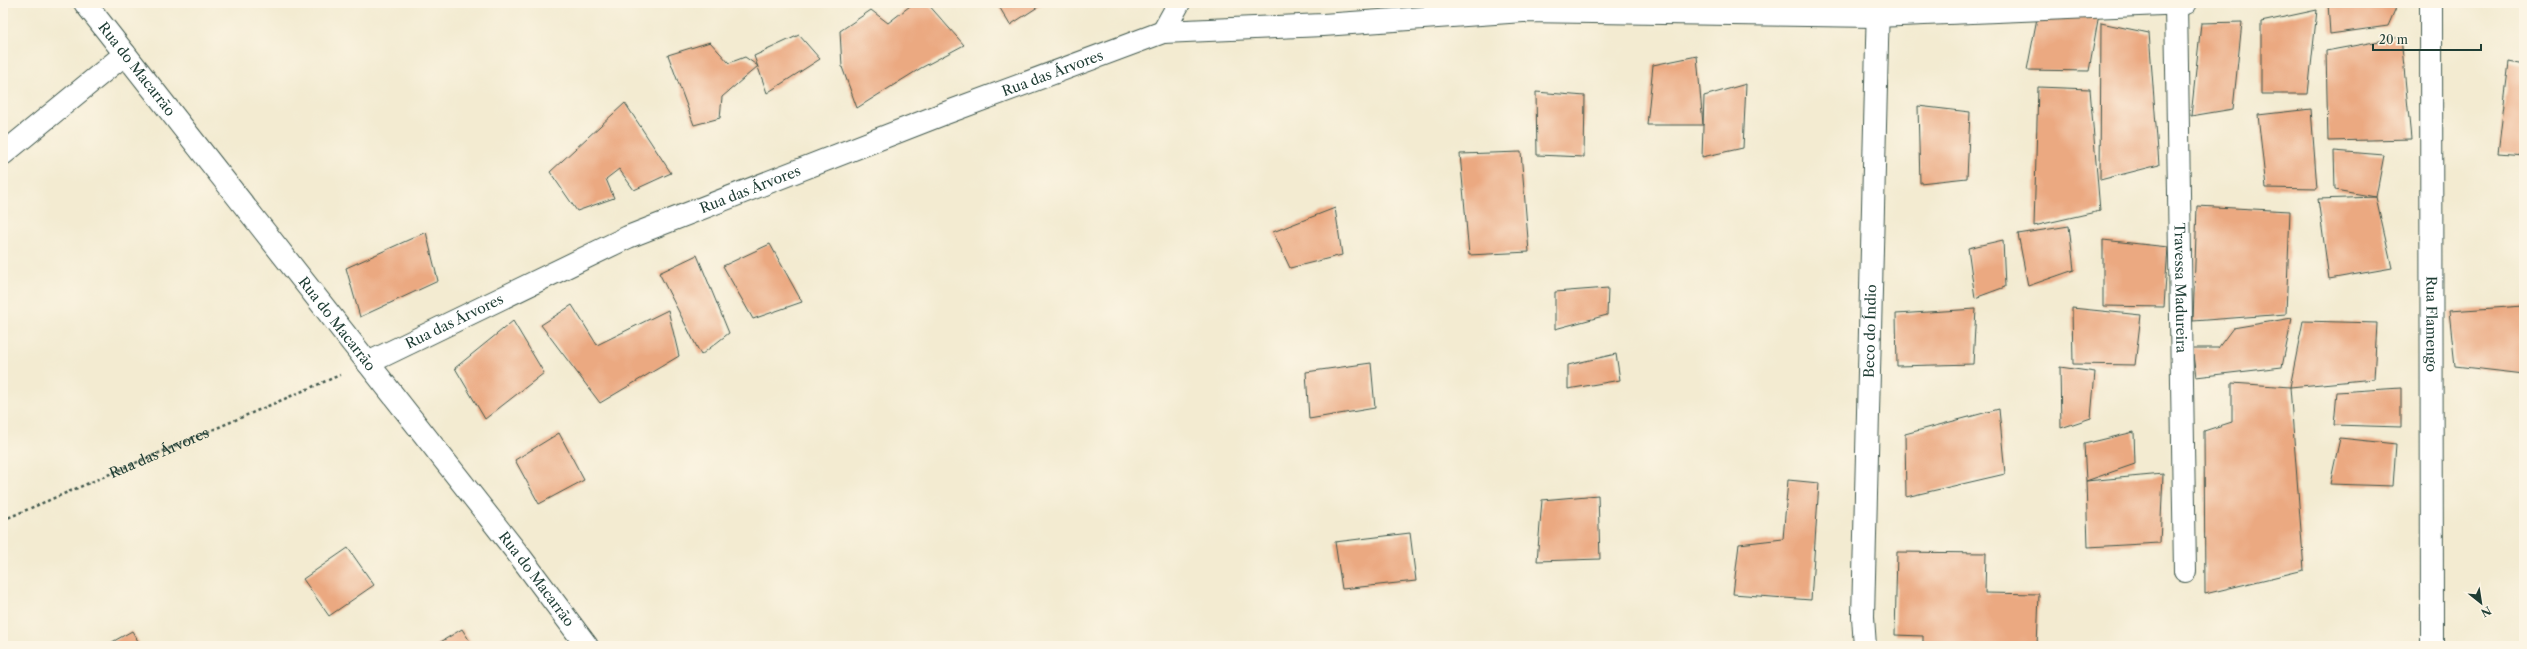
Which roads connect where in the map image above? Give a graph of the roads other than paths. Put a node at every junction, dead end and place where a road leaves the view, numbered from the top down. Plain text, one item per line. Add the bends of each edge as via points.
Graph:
1 (85, 3) edge
2 (1179, 3) edge
3 (2431, 3) edge
4 (2181, 4) edge
5 (1877, 10) edge
6 (1163, 32) junction
7 (125, 54) junction
8 (3, 154) edge
9 (368, 363) junction
10 (2185, 571) dead end
11 (587, 646) edge
12 (1865, 646) edge
13 (2432, 646) edge

1 - 7 street, Rua do Macarrão
2 - 6 street
3 - 13 street, Rua Flamengo
4 - 5 street, Rua das Árvores
4 - 10 street, Travessa Madureira
5 - 6 street, Rua das Árvores via 1523,11 1323,25
5 - 12 street, Beco do Índio via 1863,610
6 - 9 street, Rua das Árvores via 958,108 628,237
7 - 8 street
7 - 9 street, Rua do Macarrão
9 - 11 street, Rua do Macarrão

